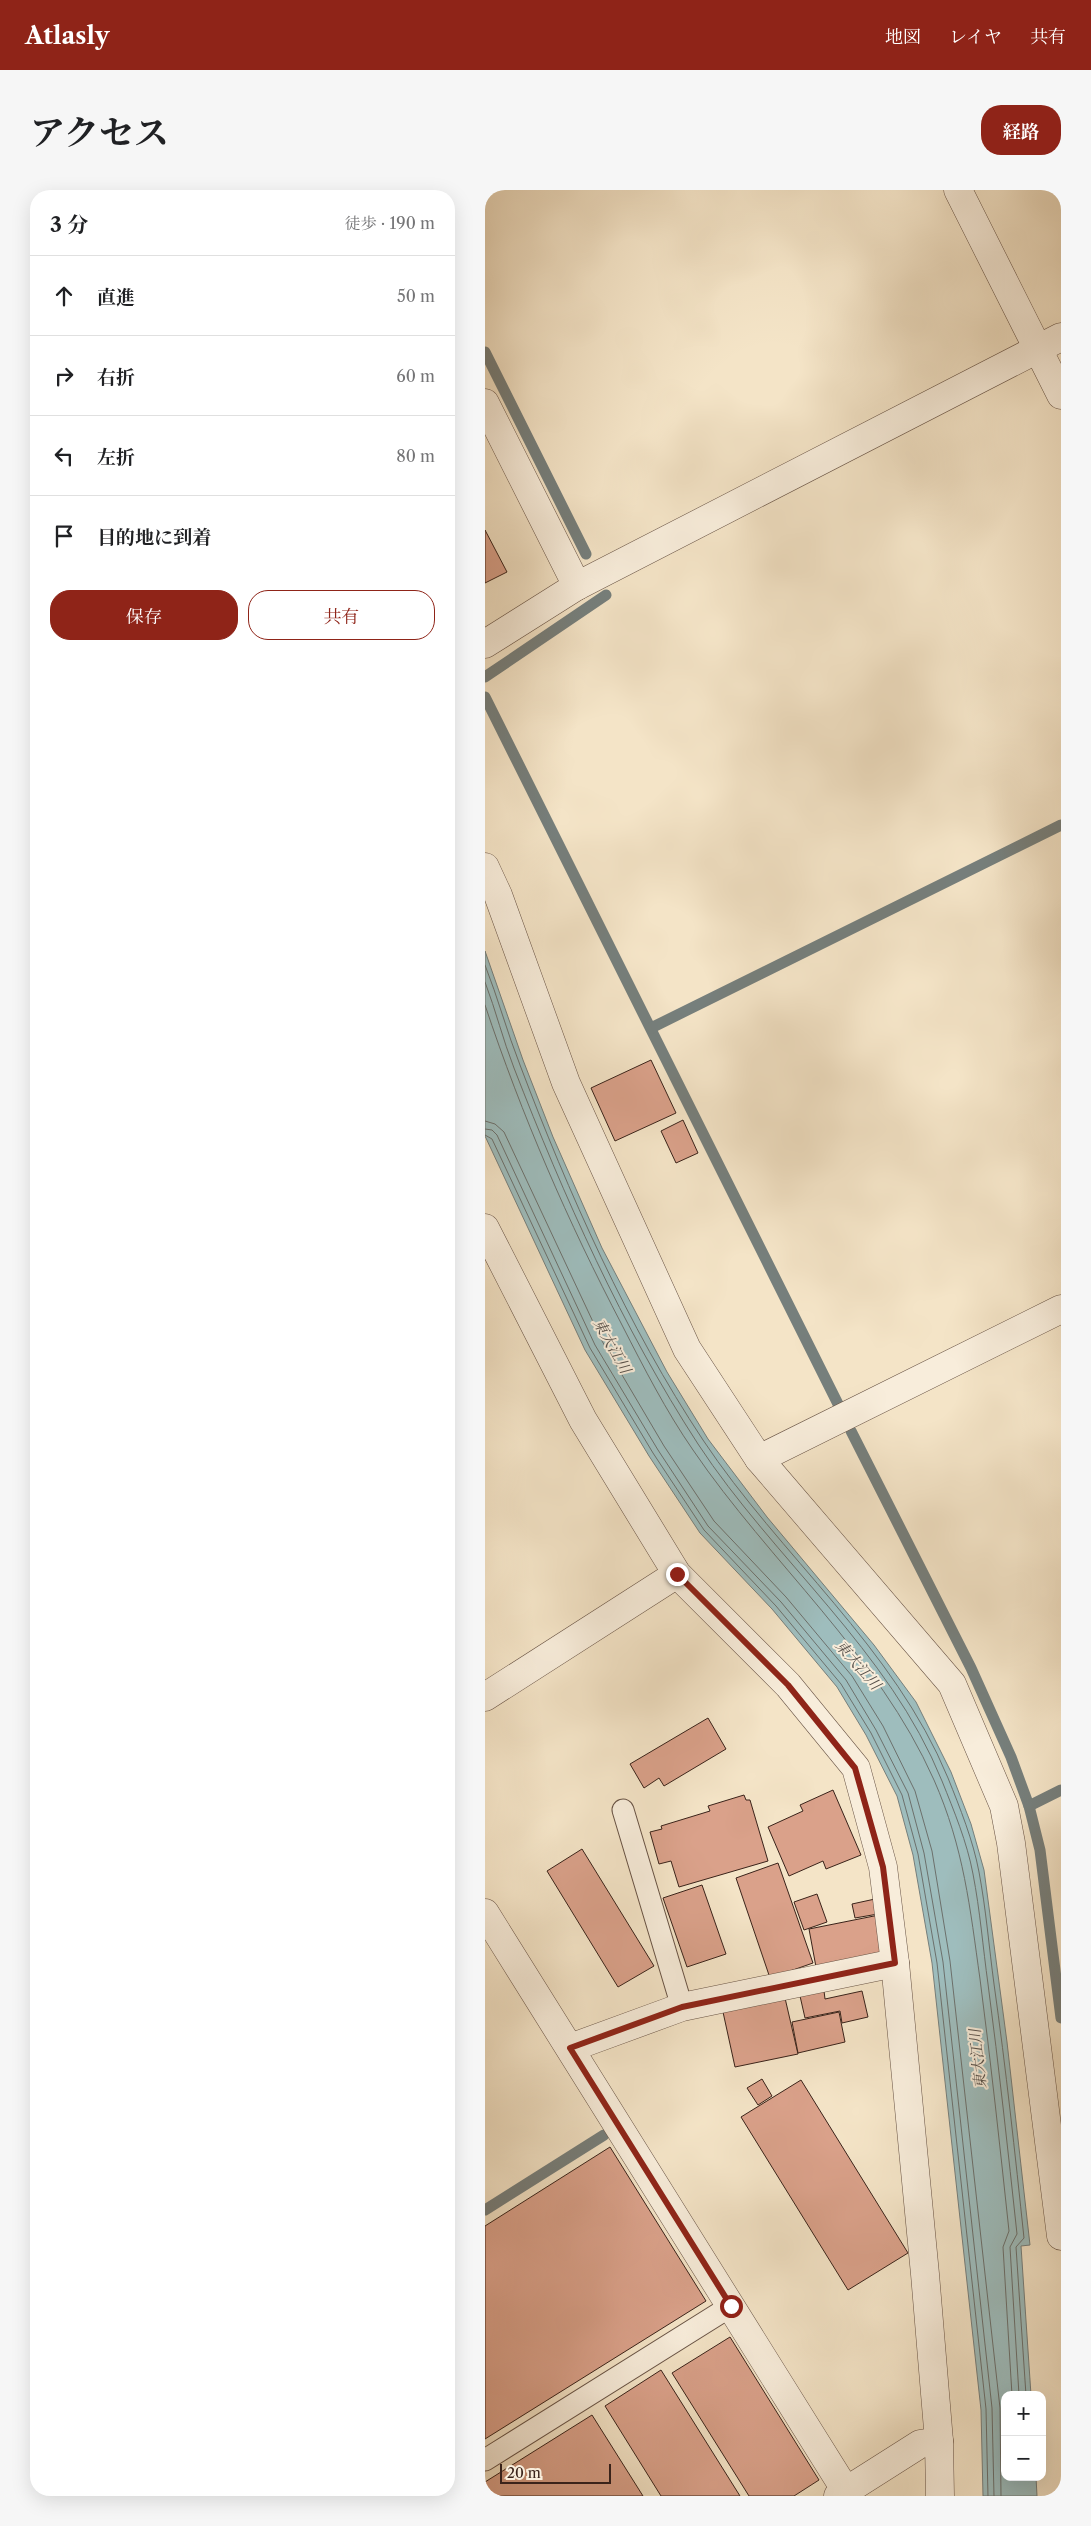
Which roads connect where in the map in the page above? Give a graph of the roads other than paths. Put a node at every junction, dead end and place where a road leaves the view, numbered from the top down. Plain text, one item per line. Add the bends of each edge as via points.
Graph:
1 (958, 190) edge
2 (1049, 343) edge
3 (1061, 395) edge
4 (485, 403) edge
5 (577, 586) junction
6 (485, 644) edge
7 (485, 867) edge
8 (485, 1228) edge
9 (1061, 1309) edge
10 (759, 1459) junction
11 (677, 1574) junction
12 (485, 1697) edge
13 (623, 1810) dead end
14 (485, 1913) edge
15 (895, 1963) junction
16 (682, 2007) junction
17 (570, 2048) junction
18 (1061, 2236) edge
19 (731, 2306) junction
20 (939, 2441) junction
21 (485, 2460) edge
22 (842, 2493) edge
23 (941, 2496) edge

1 - 2 street
2 - 3 street
2 - 5 street
4 - 5 street
5 - 6 street
7 - 10 street via 566,1083 687,1349
8 - 11 street via 583,1420
9 - 10 street
10 - 18 street via 951,1684 1003,1806 1011,1844
11 - 12 street
11 - 15 street via 788,1685 855,1768 883,1867
13 - 16 lane
14 - 17 street
15 - 16 street
15 - 20 street
16 - 17 street
17 - 19 street
19 - 21 lane
19 - 22 street
20 - 22 street via 920,2444
20 - 23 street

